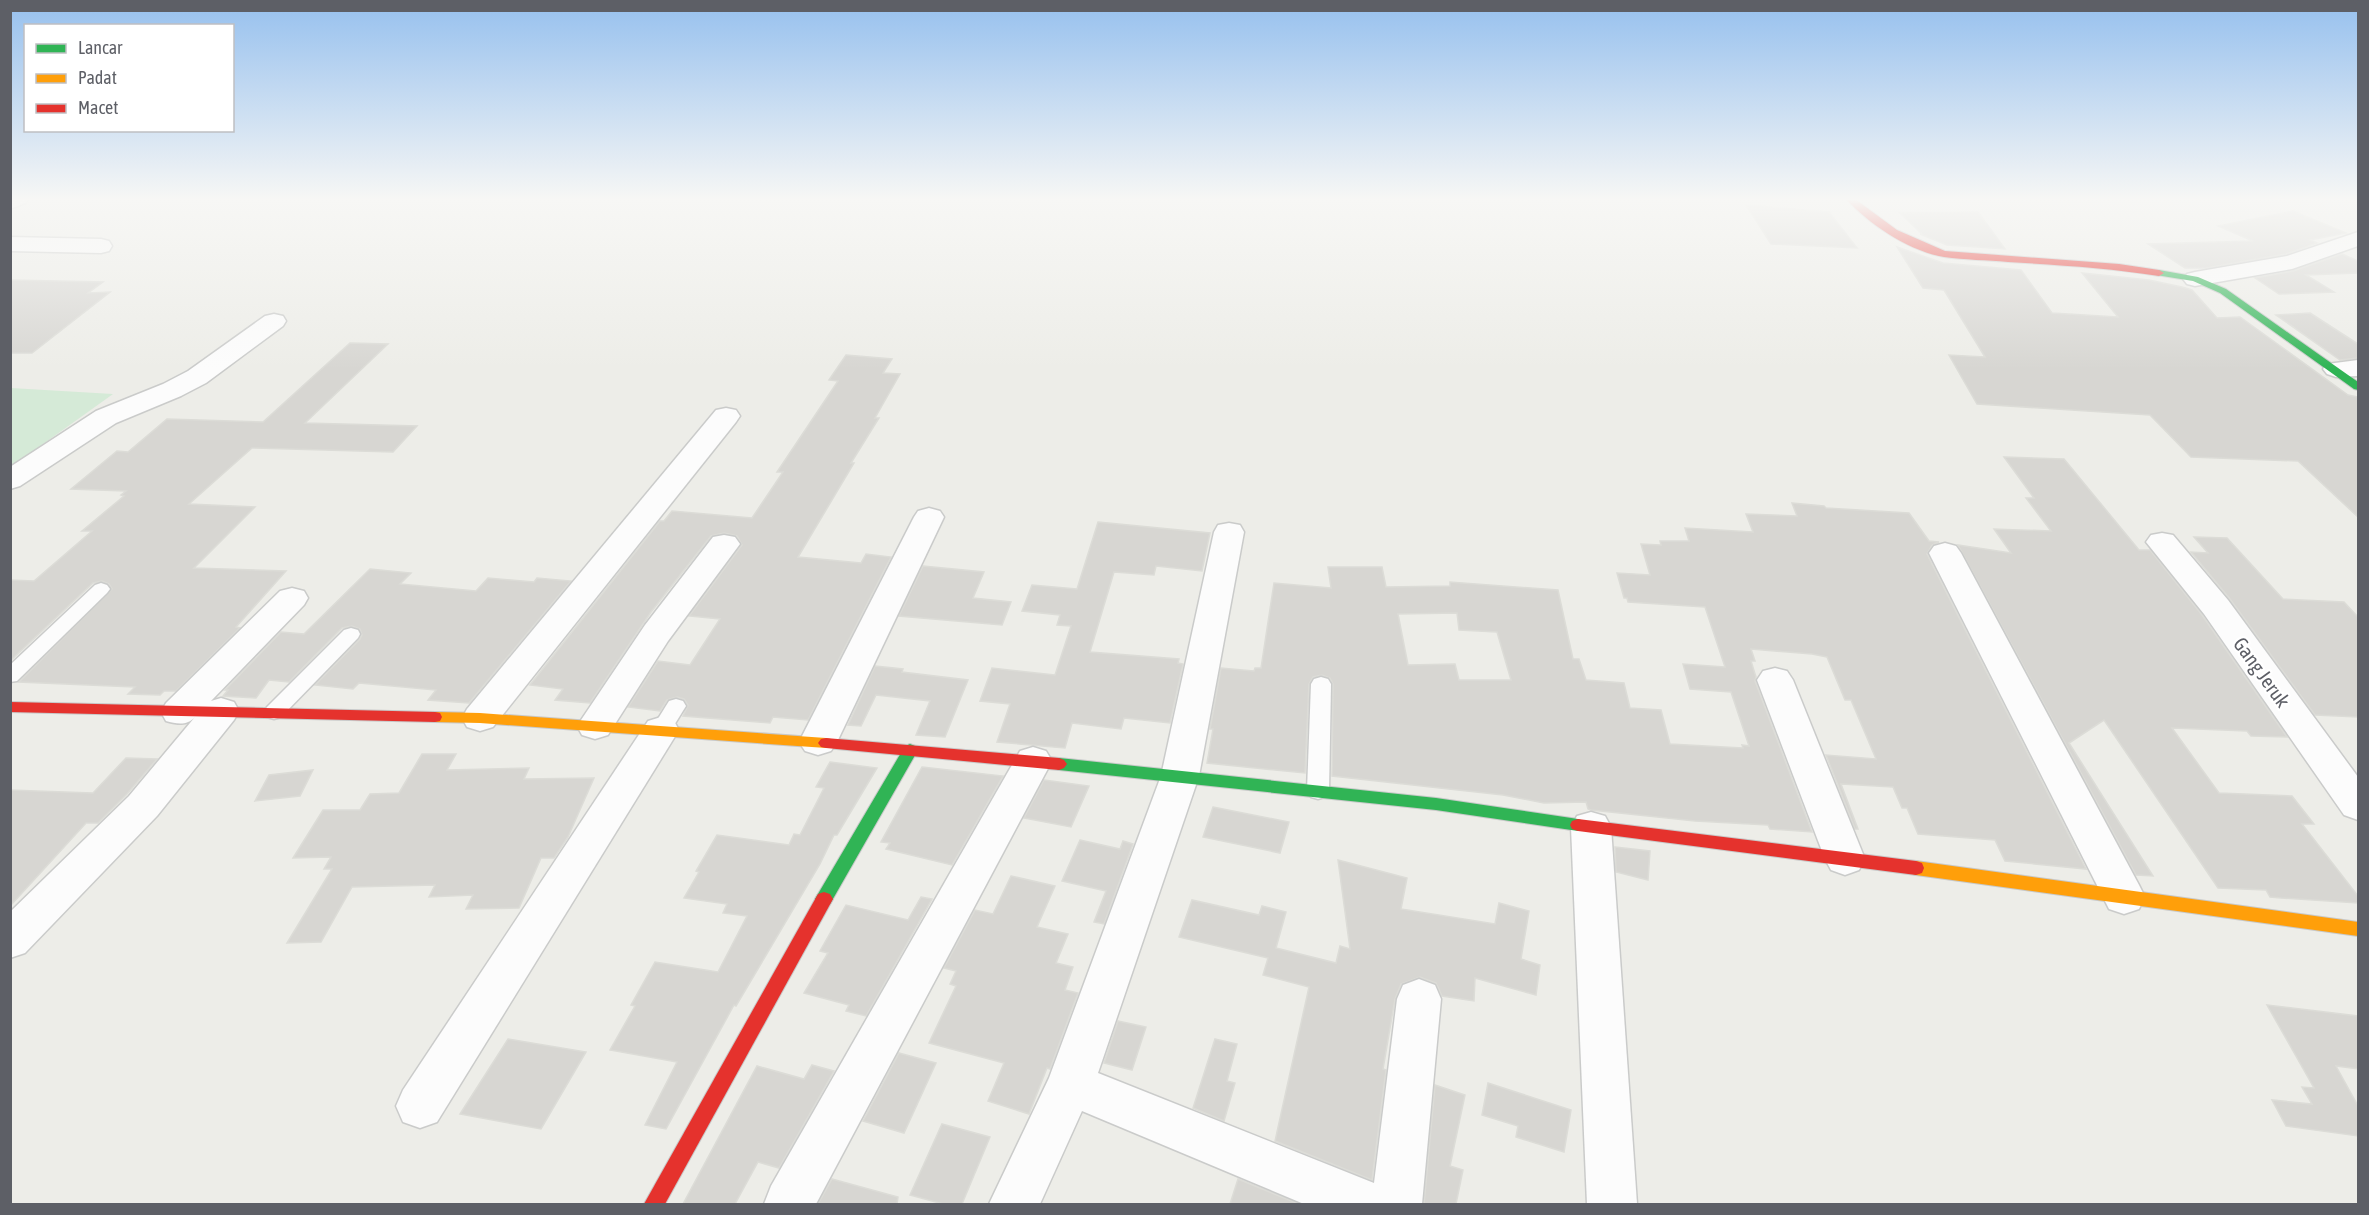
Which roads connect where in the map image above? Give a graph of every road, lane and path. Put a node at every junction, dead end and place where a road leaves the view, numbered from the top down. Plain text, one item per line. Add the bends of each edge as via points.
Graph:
1 (1967, 256) edge
2 (2310, 256) edge
3 (2194, 279) junction
4 (274, 321) dead end
5 (2347, 369) edge
6 (2358, 387) edge
7 (726, 416) dead end
8 (10, 480) edge
9 (929, 517) dead end
10 (1229, 532) dead end
11 (2162, 542) dead end
12 (724, 544) dead end
13 (1945, 553) dead end
14 (101, 589) dead end
15 (292, 598) dead end
16 (351, 634) dead end
17 (10, 676) edge
18 (1775, 680) dead end
19 (1321, 684) dead end
20 (10, 706) edge
21 (221, 711) junction
22 (178, 712) junction
23 (274, 712) junction
24 (480, 718) junction
25 (669, 718) junction
26 (595, 726) junction
27 (818, 742) junction
28 (910, 750) junction
29 (1033, 761) junction
30 (1180, 776) junction
31 (1317, 791) junction
32 (2358, 804) edge
33 (1591, 827) junction
34 (1845, 860) junction
35 (2124, 897) junction
36 (2358, 929) edge
37 (10, 940) edge
38 (1419, 999) dead end
39 (1071, 1084) junction
40 (420, 1106) dead end
41 (654, 1204) edge
42 (789, 1204) edge
43 (1014, 1204) edge
44 (1363, 1204) edge
45 (1397, 1204) edge
46 (1612, 1204) edge

1 - 3 street via 2119,267
2 - 3 street
3 - 5 street via 2223,291
4 - 8 street via 197,377 106,417
5 - 6 street
7 - 24 street
9 - 27 street
10 - 30 street
11 - 32 street, Gang Jeruk via 2216,607
12 - 26 street via 644,649
13 - 35 street
14 - 17 lane
15 - 22 street
16 - 23 lane
18 - 34 street
19 - 31 lane
20 - 22 street
21 - 22 street
21 - 23 street
21 - 37 street via 143,806
23 - 24 street
24 - 26 street
25 - 26 street
25 - 27 street
25 - 40 street
27 - 28 street
28 - 29 street
28 - 41 street
29 - 30 street
29 - 42 street
30 - 31 street
30 - 39 street
31 - 33 street
33 - 34 street
33 - 46 street
34 - 35 street
35 - 36 street
38 - 45 street
39 - 43 street
39 - 44 street

